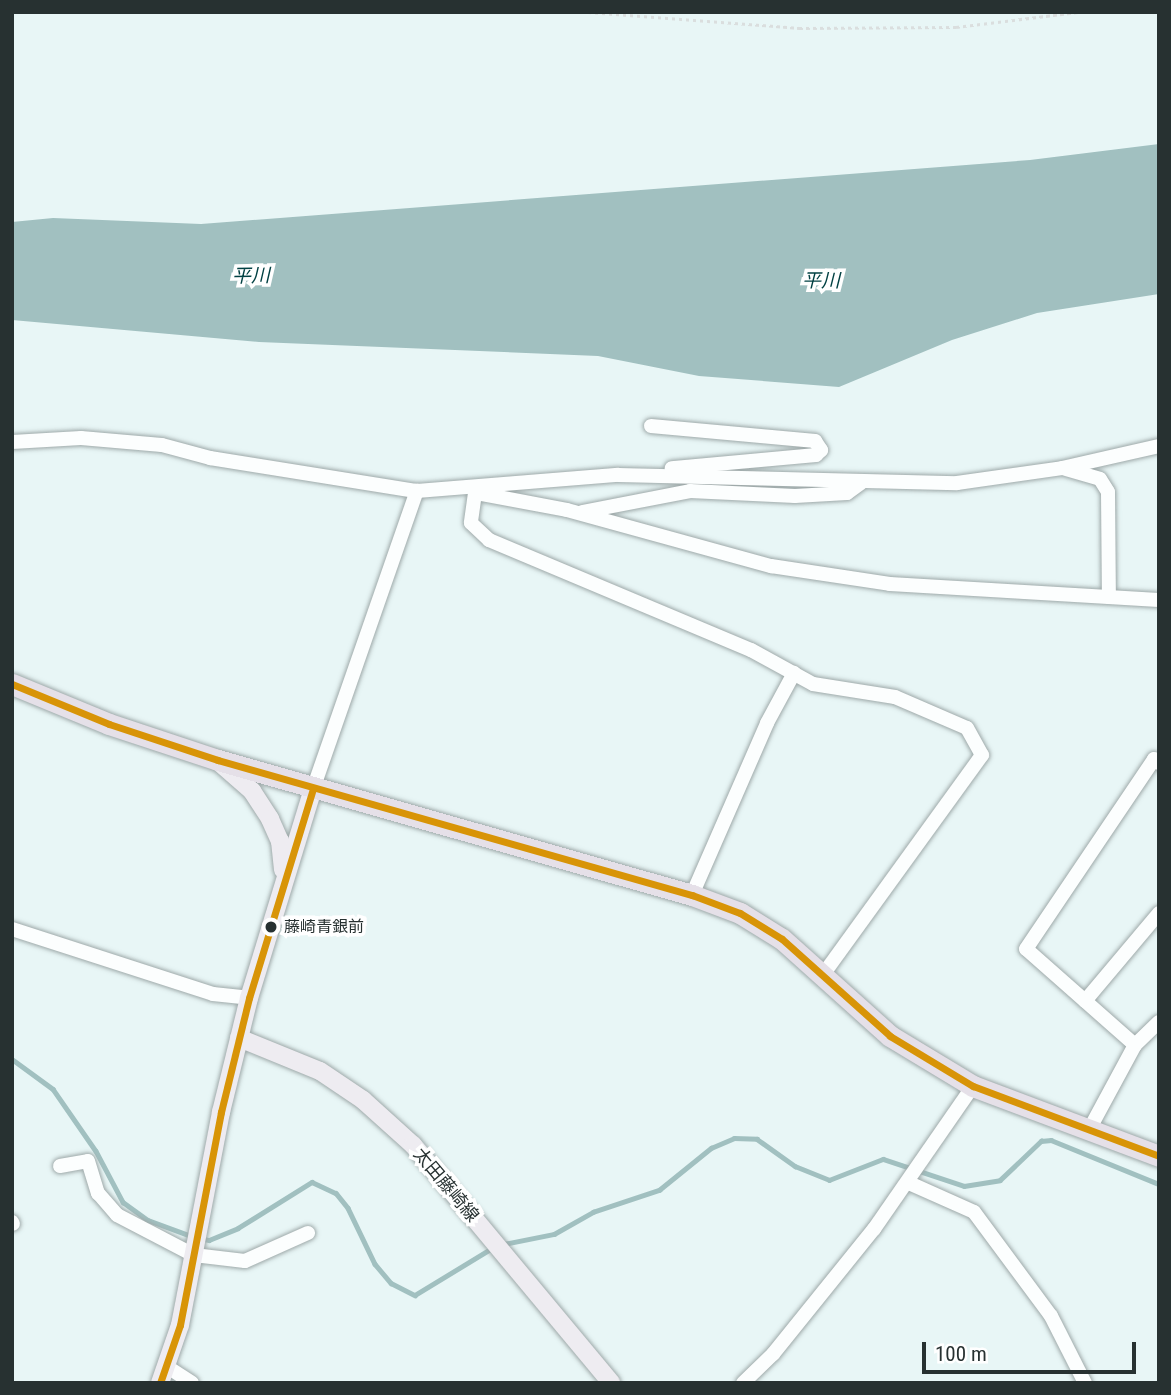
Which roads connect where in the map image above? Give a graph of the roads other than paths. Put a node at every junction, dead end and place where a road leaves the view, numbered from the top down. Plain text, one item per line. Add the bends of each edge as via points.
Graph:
1 (651, 426) dead end
2 (12, 442) edge
3 (1159, 446) edge
4 (1062, 468) junction
5 (618, 475) junction
6 (862, 483) junction
7 (417, 491) junction
8 (471, 491) junction
9 (576, 513) junction
10 (1109, 597) junction
11 (1159, 600) edge
12 (794, 673) junction
13 (12, 684) edge
14 (218, 760) junction
15 (1159, 763) edge
16 (313, 789) junction
17 (284, 877) junction
18 (692, 895) junction
19 (1159, 914) edge
20 (12, 929) edge
21 (822, 976) junction
22 (249, 998) junction
23 (1085, 1001) junction
24 (1159, 1022) edge
25 (239, 1038) junction
26 (1135, 1045) junction
27 (973, 1086) junction
28 (1089, 1130) junction
29 (1159, 1156) edge
30 (60, 1166) dead end
31 (909, 1184) junction
32 (308, 1233) dead end
33 (194, 1255) junction
34 (163, 1374) edge
35 (192, 1383) edge
36 (611, 1383) edge
37 (743, 1383) edge
38 (1085, 1383) edge

1 - 5 street via 816,441 821,450
2 - 7 street via 81,439 162,445 210,458
3 - 4 street
4 - 6 street via 957,483
4 - 10 street via 1100,479 1108,492
5 - 6 street
5 - 8 street
6 - 9 street via 847,492 795,496 690,491
7 - 8 street
7 - 16 street
8 - 9 street
8 - 12 street via 471,523 489,540 751,650
9 - 10 street via 771,566 890,584
10 - 11 street
12 - 18 street via 767,723
12 - 21 street via 813,684 895,696 967,728 982,755
13 - 14 highway via 109,724
14 - 16 highway
14 - 17 main road via 252,791 270,819 280,841
15 - 23 street via 1154,759 1026,949
16 - 17 main road
16 - 18 highway
17 - 22 main road
18 - 21 highway via 764,927
19 - 23 street
20 - 22 street via 213,994
21 - 27 highway via 890,1036
22 - 25 main road
23 - 26 street
24 - 26 street
25 - 33 main road
25 - 36 main road, 太田藤崎線 via 320,1071 363,1100 413,1145
26 - 28 street
27 - 28 highway
27 - 31 street
28 - 29 highway
30 - 33 street via 88,1161 97,1193 117,1215
31 - 37 street via 811,1309
31 - 38 street via 974,1212 1051,1317
32 - 33 street via 245,1261
33 - 34 main road
34 - 35 street

